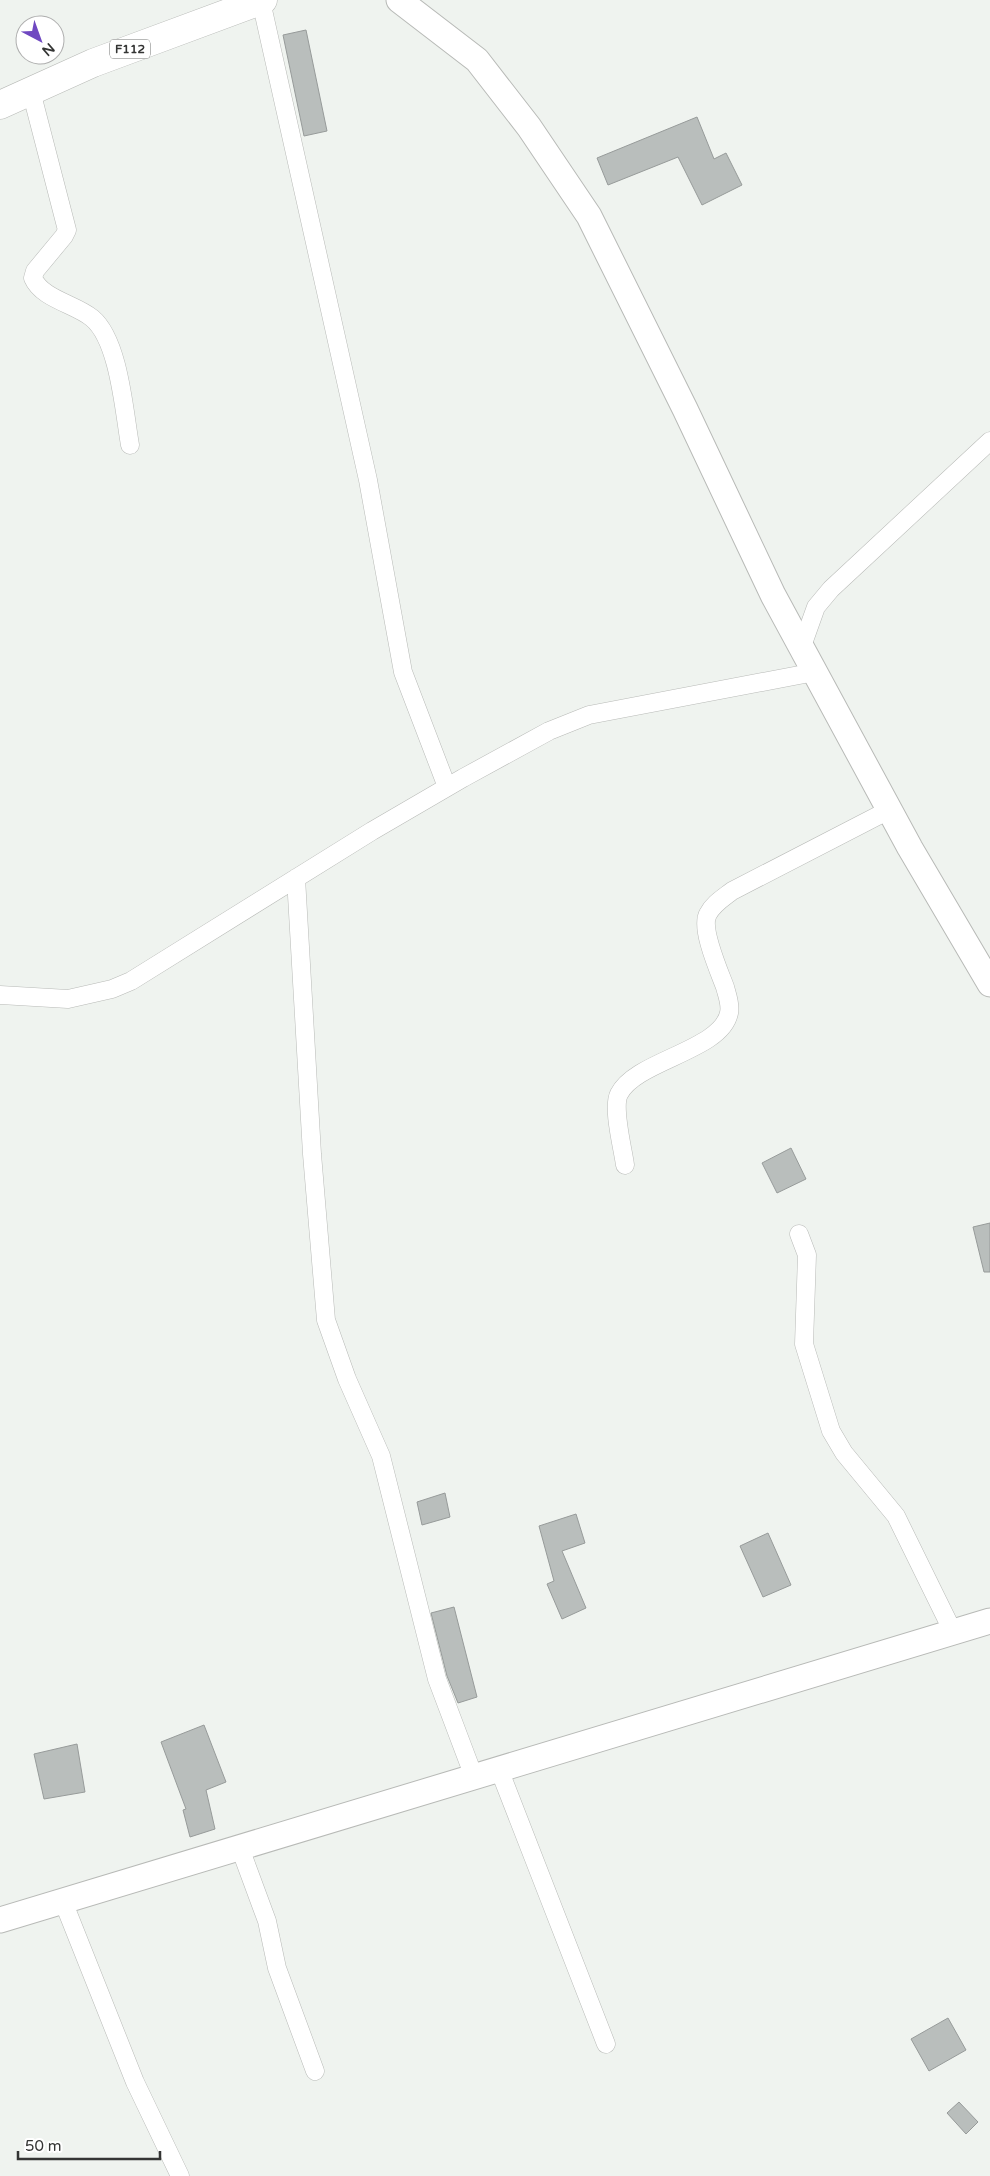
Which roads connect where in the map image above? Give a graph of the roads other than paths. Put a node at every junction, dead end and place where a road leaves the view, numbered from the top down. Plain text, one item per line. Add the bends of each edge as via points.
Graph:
1 (262, 0) edge
2 (399, 0) edge
3 (31, 91) junction
4 (0, 105) edge
5 (990, 441) edge
6 (130, 444) dead end
7 (801, 649) junction
8 (815, 672) junction
9 (447, 787) junction
10 (890, 810) junction
11 (296, 878) junction
12 (990, 984) edge
13 (0, 995) edge
14 (625, 1165) dead end
15 (799, 1234) dead end
16 (990, 1621) edge
17 (953, 1632) junction
18 (499, 1769) junction
19 (474, 1777) junction
20 (240, 1848) junction
21 (63, 1901) junction
22 (0, 1920) edge
23 (606, 2044) dead end
24 (315, 2070) dead end
25 (180, 2176) edge

1 - 3 main road, F112 via 93,63
1 - 9 street via 368,480 404,672
2 - 7 main road via 477,60 529,127 589,216
3 - 4 main road, F112
3 - 6 street via 67,230 35,270 33,278 40,289 92,318 103,331 118,378
5 - 7 street via 831,589 816,607
7 - 8 main road
8 - 9 street via 589,715 549,731
8 - 10 main road
9 - 11 street
10 - 12 main road
10 - 14 street via 716,902 706,916 706,931 730,1011 725,1025 707,1039 629,1081 618,1095 617,1116
11 - 13 street via 112,990 68,999
11 - 19 street via 312,1154 326,1320 347,1379 381,1456 437,1679
15 - 17 street via 807,1255 804,1344 831,1432 844,1453 896,1516
16 - 17 main road
17 - 18 main road
18 - 19 main road
18 - 23 street
19 - 20 main road
20 - 21 main road
20 - 24 street via 267,1921 277,1968
21 - 22 main road
21 - 25 street via 135,2082

